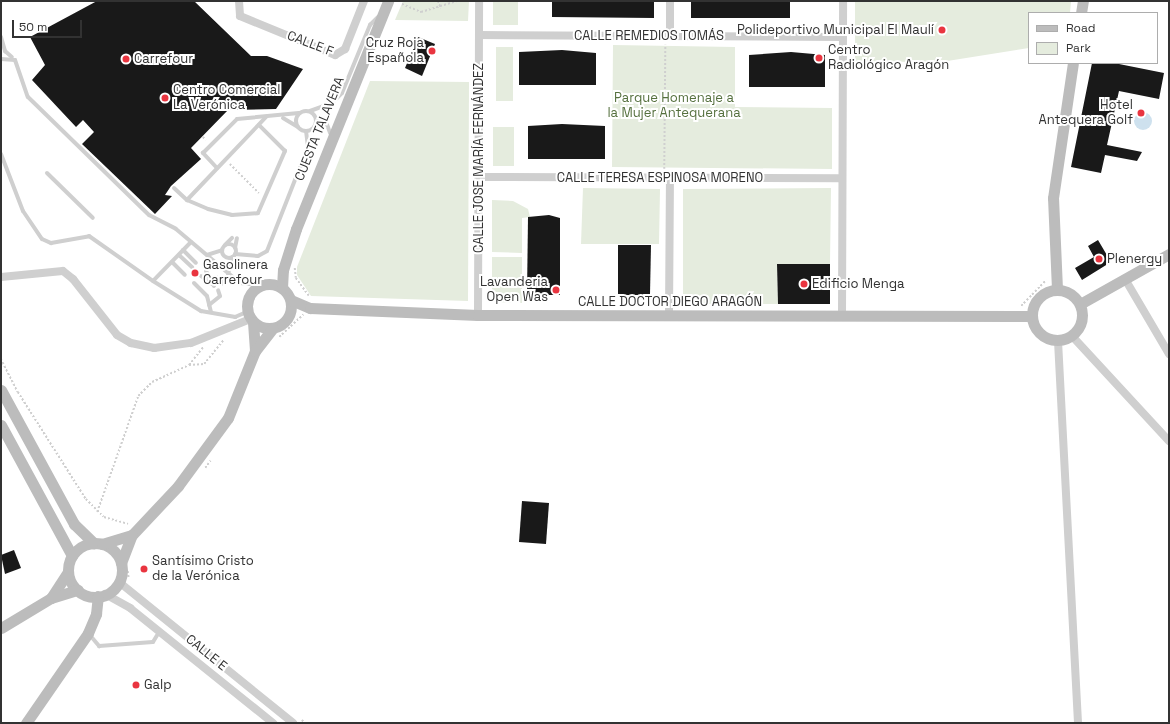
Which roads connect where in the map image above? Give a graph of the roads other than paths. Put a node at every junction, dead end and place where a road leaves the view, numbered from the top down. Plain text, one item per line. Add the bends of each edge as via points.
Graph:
1 (239, 1) edge
2 (364, 1) edge
3 (388, 1) edge
4 (479, 1) edge
5 (670, 1) edge
6 (843, 1) edge
7 (1083, 1) edge
8 (1081, 12) edge
9 (383, 13) junction
10 (479, 35) junction
11 (668, 36) junction
12 (843, 36) junction
13 (1, 37) edge
14 (12, 57) junction
15 (1, 59) edge
16 (1074, 64) edge
17 (310, 111) junction
18 (299, 113) junction
19 (266, 117) junction
20 (279, 117) junction
21 (316, 118) junction
22 (259, 125) junction
23 (298, 127) junction
24 (306, 131) junction
25 (330, 141) junction
26 (1, 154) edge
27 (217, 168) junction
28 (47, 174) dead end
29 (479, 177) junction
30 (667, 178) junction
31 (842, 178) junction
32 (174, 188) dead end
33 (187, 200) junction
34 (93, 218) dead end
35 (191, 242) junction
36 (225, 245) junction
37 (183, 250) junction
38 (222, 250) junction
39 (234, 254) junction
40 (1169, 254) edge
41 (179, 255) junction
42 (206, 255) junction
43 (172, 262) junction
44 (196, 263) dead end
45 (192, 267) dead end
46 (283, 270) junction
47 (206, 271) dead end
48 (228, 274) junction
49 (185, 275) dead end
50 (201, 276) dead end
51 (1, 277) edge
52 (1125, 279) junction
53 (153, 281) junction
54 (194, 283) dead end
55 (264, 284) junction
56 (282, 288) junction
57 (1057, 289) junction
58 (218, 290) dead end
59 (290, 300) junction
60 (1080, 304) junction
61 (209, 305) junction
62 (308, 307) junction
63 (211, 312) junction
64 (290, 314) junction
65 (478, 315) junction
66 (669, 316) junction
67 (842, 316) junction
68 (1031, 316) junction
69 (250, 318) junction
70 (276, 333) junction
71 (1072, 336) junction
72 (1058, 340) junction
73 (255, 351) junction
74 (1169, 354) edge
75 (1, 390) edge
76 (1, 425) edge
77 (1168, 439) edge
78 (132, 535) junction
79 (98, 543) junction
80 (72, 556) junction
81 (125, 565) junction
82 (68, 572) junction
83 (119, 582) junction
84 (78, 590) junction
85 (102, 595) junction
86 (51, 598) junction
87 (1, 628) edge
88 (159, 632) junction
89 (88, 633) junction
90 (296, 721) edge
91 (26, 723) edge
92 (273, 723) edge
93 (1078, 723) edge

1 - 2 street, CALLE F via 240,16 335,55 345,49
3 - 9 street, CUESTA TALAVERA
4 - 10 street, CALLE JOSE MARÍA FERNÁNDEZ
5 - 11 street
6 - 12 street
7 - 8 street
9 - 17 lane via 370,25 342,93 332,103
9 - 25 street, CUESTA TALAVERA
10 - 11 street, CALLE REMEDIOS TOMÁS
10 - 29 street, CALLE JOSE MARÍA FERNÁNDEZ
11 - 12 street, CALLE REMEDIOS TOMÁS
12 - 31 street
13 - 14 lane via 5,51
14 - 15 lane
14 - 35 lane via 20,68 25,93 34,104 149,215 176,229
16 - 57 street via 1053,198
17 - 18 lane
17 - 21 lane
18 - 20 lane
18 - 23 lane
19 - 20 lane
19 - 22 lane
19 - 27 lane via 237,119 203,153
20 - 23 lane
21 - 24 lane via 313,127
21 - 25 lane via 327,120
22 - 27 lane
22 - 33 lane via 286,151 258,213 246,216 221,213
23 - 24 lane
24 - 39 lane via 308,147 267,251 258,256
25 - 46 street, CUESTA TALAVERA
26 - 53 lane via 23,211 42,239 51,243 89,236 120,261
27 - 33 lane
28 - 34 lane
29 - 30 street, CALLE TERESA ESPINOSA MORENO
29 - 65 street, CALLE JOSE MARÍA FERNÁNDEZ
30 - 31 street, CALLE TERESA ESPINOSA MORENO
30 - 66 street
31 - 67 street
32 - 33 lane
35 - 37 lane
35 - 42 lane
36 - 38 lane
36 - 39 lane via 232,245
36 - 39 lane via 234,238
37 - 41 lane
37 - 44 lane
38 - 39 lane via 225,256
38 - 42 lane via 214,256
39 - 48 lane
40 - 52 street
41 - 43 lane
41 - 45 lane
42 - 48 lane
43 - 49 lane
43 - 53 lane
46 - 55 street, CUESTA TALAVERA
46 - 56 street, CUESTA TALAVERA
47 - 50 lane via 214,286
48 - 55 lane via 240,283
51 - 69 street via 63,271 73,279 116,335 131,343 154,348 191,343
52 - 60 street
52 - 74 street
53 - 63 lane via 201,311
54 - 61 lane via 207,296
55 - 56 street
55 - 69 street via 248,297
56 - 59 street
57 - 60 street via 1071,293
57 - 68 street via 1036,301
58 - 61 lane via 220,296
59 - 62 street, CALLE DOCTOR DIEGO ARAGÓN
59 - 64 street
60 - 71 street via 1082,322
61 - 63 lane
62 - 64 street, CALLE DOCTOR DIEGO ARAGÓN
62 - 65 street, CALLE DOCTOR DIEGO ARAGÓN
63 - 69 lane
64 - 70 street
65 - 66 street, CALLE DOCTOR DIEGO ARAGÓN
66 - 67 street, CALLE DOCTOR DIEGO ARAGÓN
67 - 68 street, CALLE DOCTOR DIEGO ARAGÓN
68 - 72 street via 1038,332
69 - 70 street
69 - 73 street
70 - 73 street
71 - 72 street
71 - 77 street
72 - 93 street
73 - 78 street via 228,418 178,486
75 - 79 street via 74,524
76 - 80 street
78 - 79 street
78 - 81 street
79 - 80 street
79 - 81 street via 114,551
80 - 82 street
81 - 83 street
82 - 84 street
82 - 86 street
83 - 85 street
83 - 90 street, CALLE E via 126,591
84 - 85 street
84 - 86 street
85 - 88 street, CALLE E via 130,608
85 - 89 street
86 - 87 street
88 - 89 lane via 153,642 99,646
88 - 92 street, CALLE E
89 - 91 street

